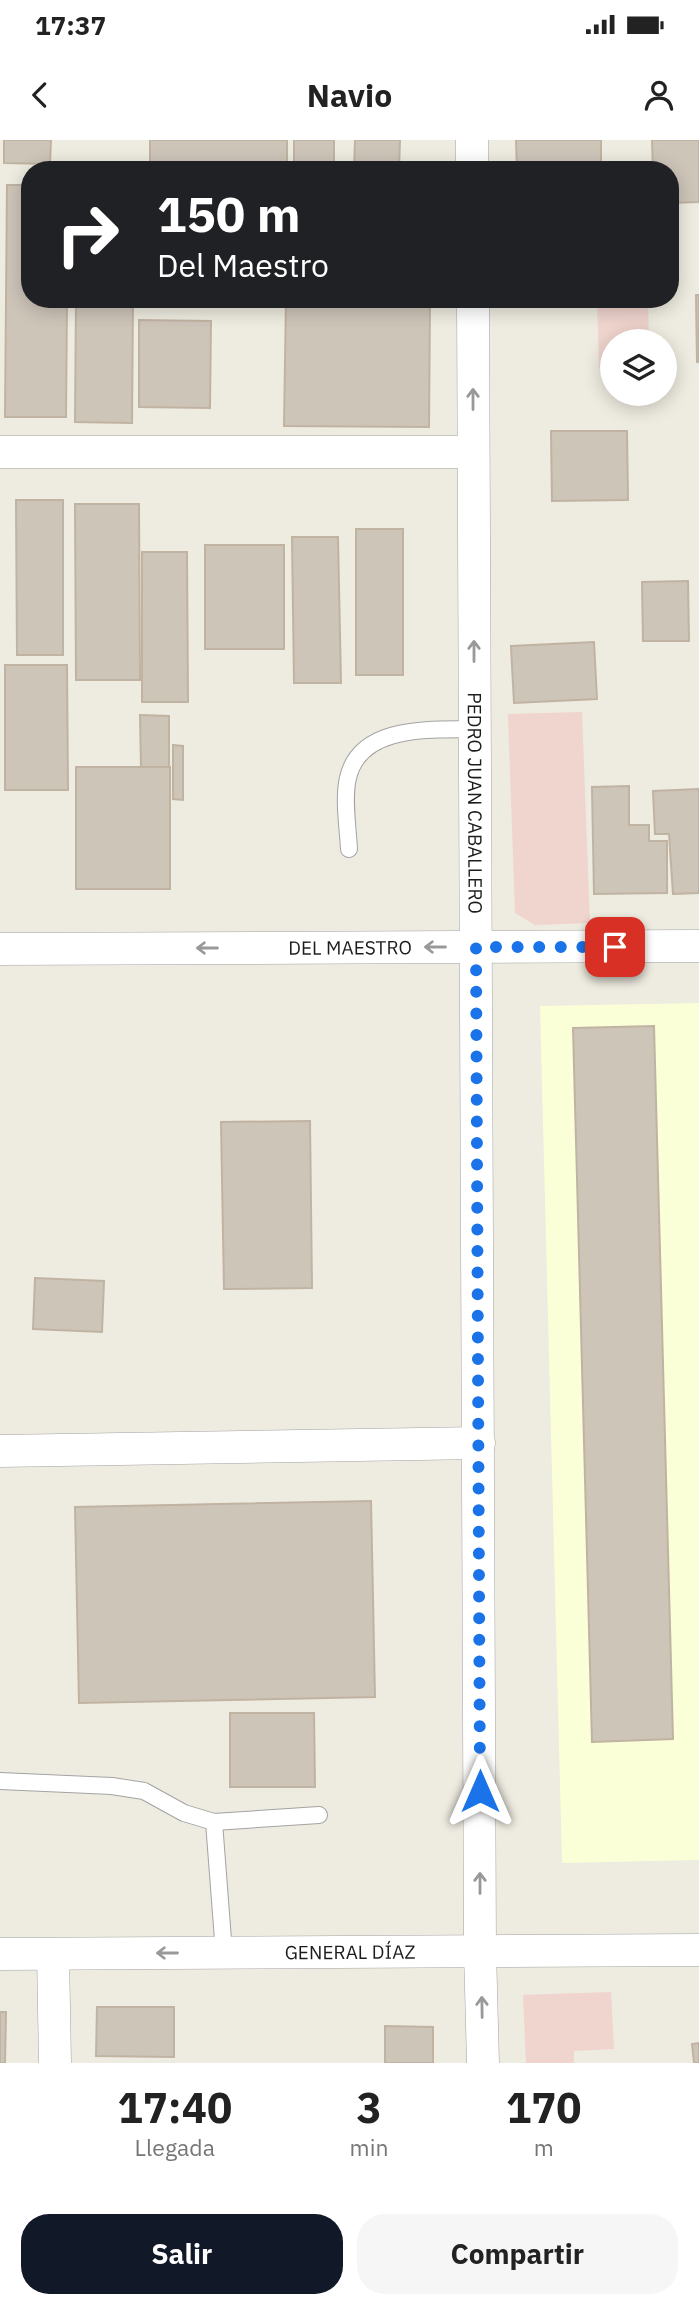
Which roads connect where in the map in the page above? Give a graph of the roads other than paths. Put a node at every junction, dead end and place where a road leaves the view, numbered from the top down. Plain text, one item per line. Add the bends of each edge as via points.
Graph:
1 (472, 140) edge
2 (472, 161) edge
3 (473, 308) edge
4 (0, 452) edge
5 (473, 452) junction
6 (474, 729) junction
7 (348, 849) dead end
8 (699, 946) edge
9 (476, 947) junction
10 (0, 949) edge
11 (479, 1443) junction
12 (0, 1451) edge
13 (0, 1781) edge
14 (319, 1815) dead end
15 (214, 1822) junction
16 (699, 1950) edge
17 (480, 1951) junction
18 (224, 1953) junction
19 (0, 1954) edge
20 (53, 1954) junction
21 (55, 2063) edge
22 (483, 2063) edge

1 - 2 street
5 -> 3 street, PEDRO JUAN CABALLERO
4 - 5 street
6 -> 5 street, PEDRO JUAN CABALLERO
6 - 7 lane via 404,731 359,753 347,780
6 - 9 street, PEDRO JUAN CABALLERO
8 - 9 street, DEL MAESTRO
9 -> 10 street, DEL MAESTRO
9 - 11 street, PEDRO JUAN CABALLERO
11 - 12 street
17 -> 11 street, PEDRO JUAN CABALLERO
13 - 15 lane via 144,1791
14 - 15 lane
15 - 18 lane
16 - 17 street, GENERAL DÍAZ
17 - 18 street, GENERAL DÍAZ
22 -> 17 street, PEDRO JUAN CABALLERO
18 -> 20 street, GENERAL DÍAZ
19 - 20 street, GENERAL DÍAZ
20 - 21 street

